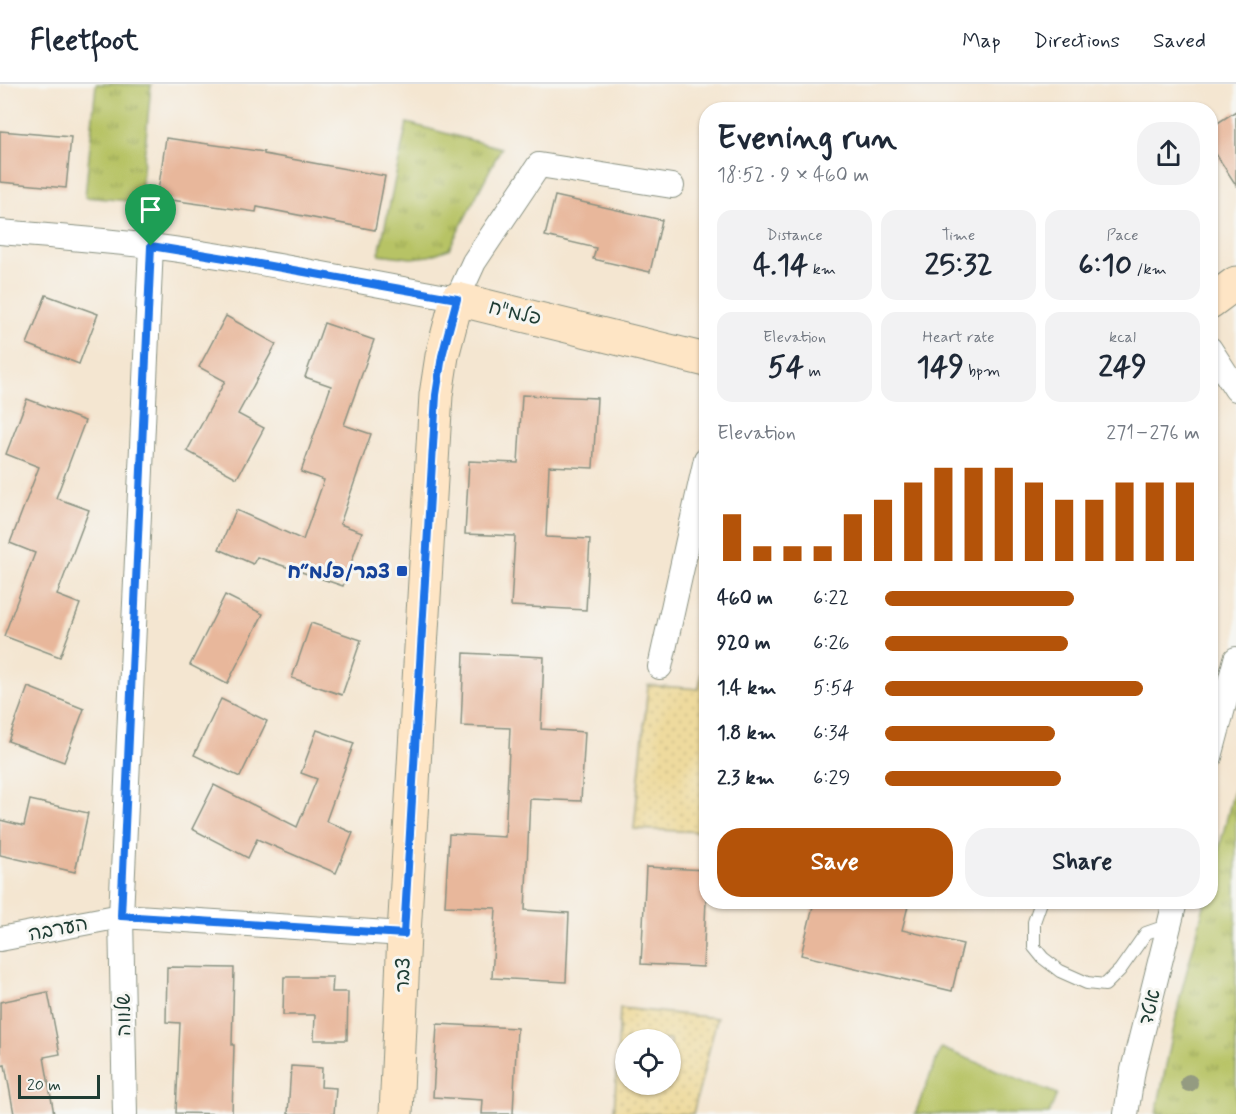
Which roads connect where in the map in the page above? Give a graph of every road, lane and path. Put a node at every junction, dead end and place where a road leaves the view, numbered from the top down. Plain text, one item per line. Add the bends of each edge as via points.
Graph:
1 (672, 186) dead end
2 (0, 232) edge
3 (151, 246) junction
4 (1236, 283) edge
5 (1218, 296) edge
6 (457, 299) junction
7 (699, 358) edge
8 (1218, 361) edge
9 (1236, 389) edge
10 (699, 491) edge
11 (1236, 658) edge
12 (660, 667) dead end
13 (1218, 720) edge
14 (1039, 909) edge
15 (1172, 913) edge
16 (121, 916) junction
17 (404, 934) junction
18 (0, 939) edge
19 (125, 1114) edge
20 (396, 1114) edge
21 (1126, 1114) edge

1 - 6 street via 539,165 474,261
2 - 3 street, פלמ"ח
3 - 6 street, פלמ"ח
3 - 16 street, שלווה
4 - 5 street
6 - 7 street, פלמ"ח
6 - 17 street, צבר via 436,395
8 - 9 street
10 - 12 street
11 - 13 street
14 - 15 lane via 1034,947 1043,958 1087,983 1105,985 1146,933
15 - 21 street, אטד
16 - 17 street, הערבה
16 - 18 street, הערבה
16 - 19 street, שלווה
17 - 20 street, צבר

